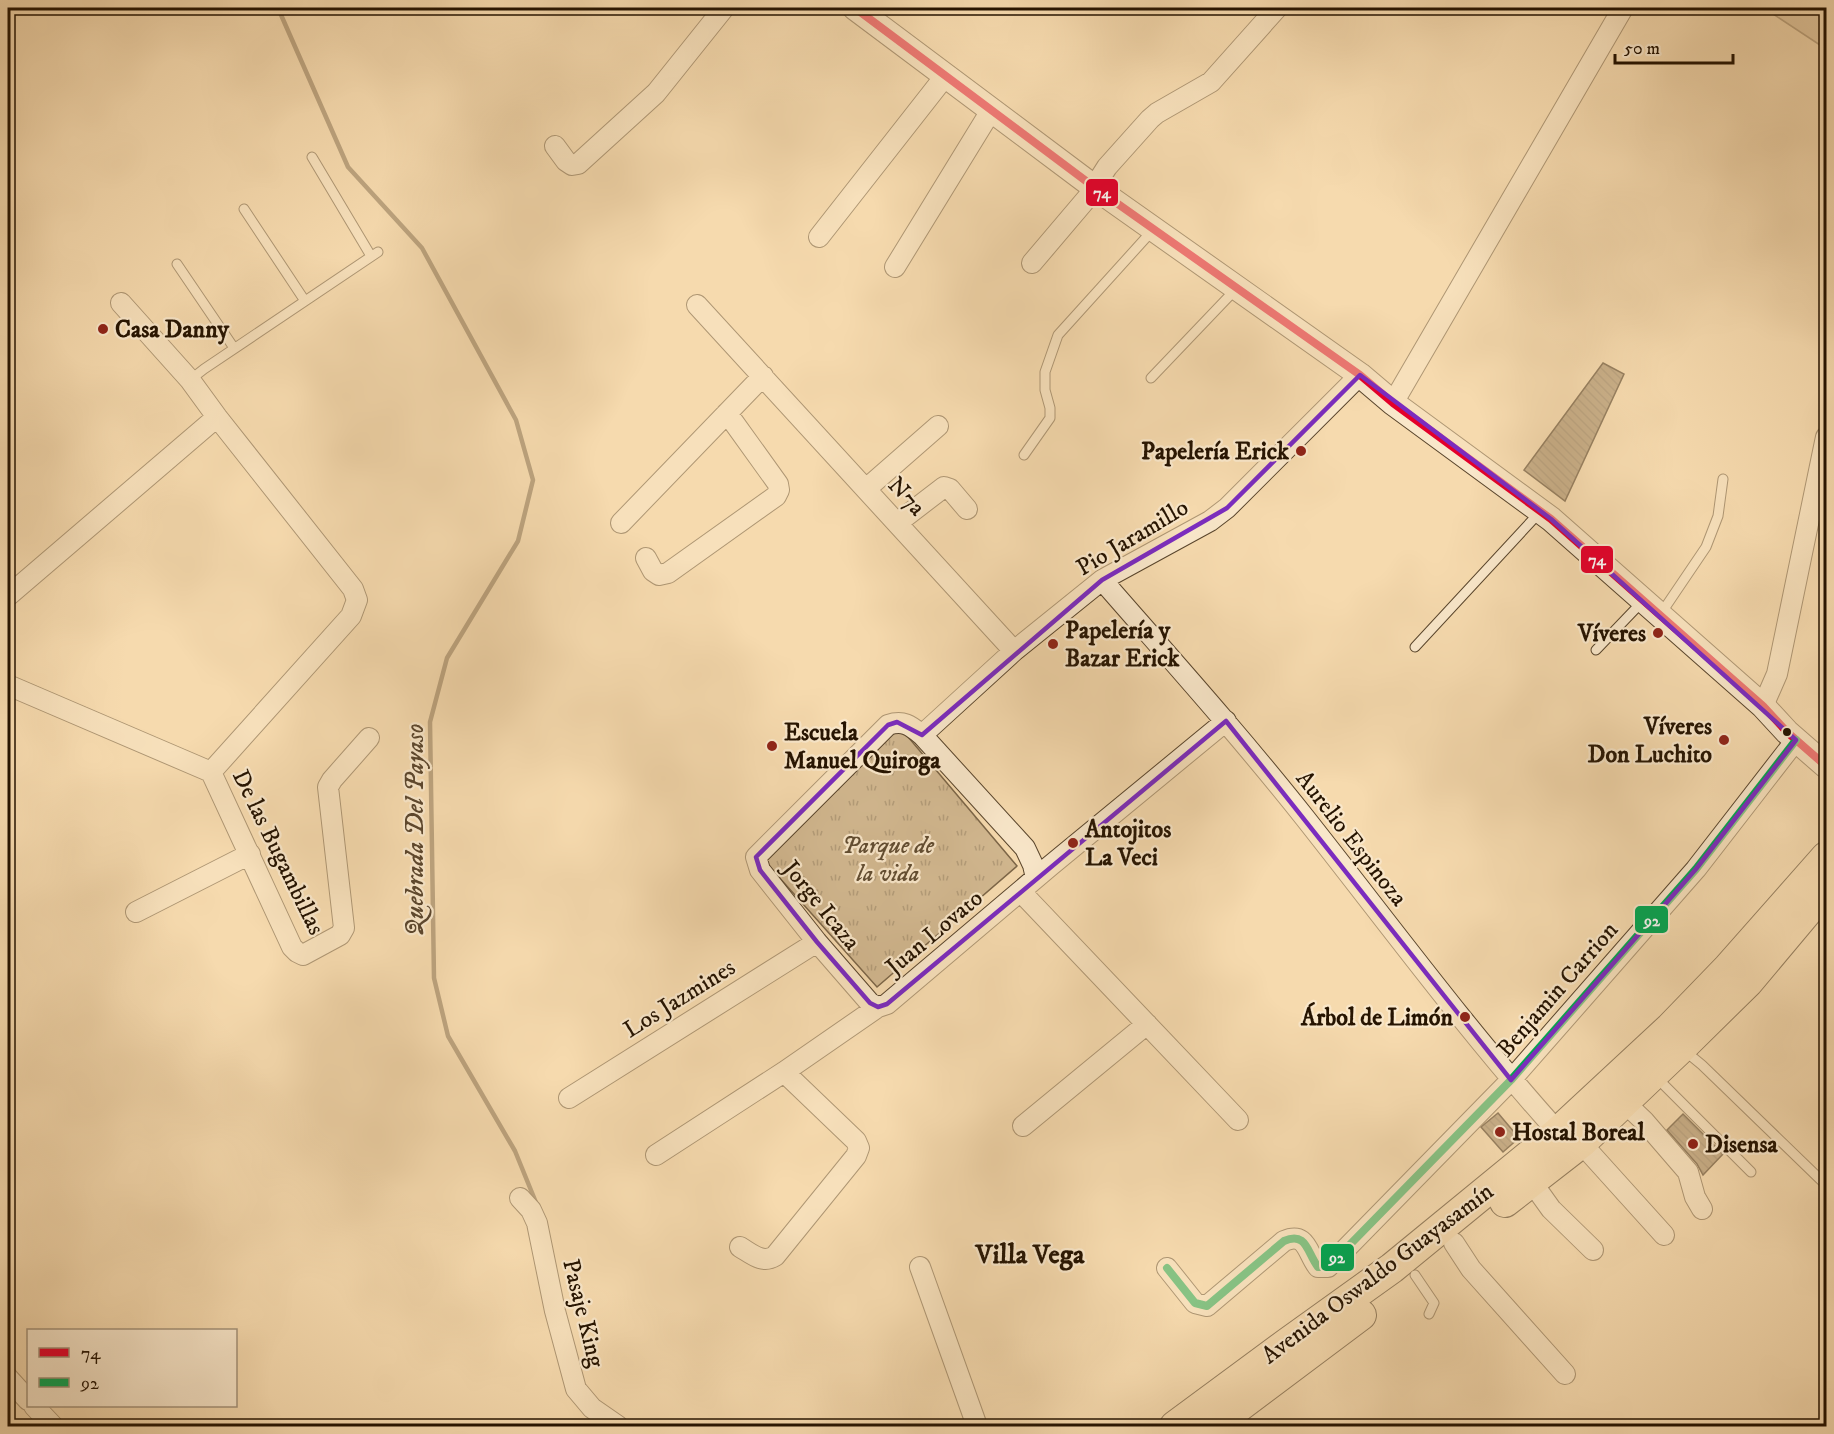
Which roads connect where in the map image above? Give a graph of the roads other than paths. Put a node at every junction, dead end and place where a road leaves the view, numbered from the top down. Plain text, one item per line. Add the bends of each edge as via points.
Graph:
1 (724, 8) edge
2 (855, 8) edge
3 (1277, 8) edge
4 (1623, 8) edge
5 (946, 75) junction
6 (992, 109) junction
7 (555, 146) dead end
8 (312, 157) dead end
9 (1095, 187) junction
10 (244, 209) dead end
11 (1154, 229) junction
12 (819, 237) dead end
13 (1032, 263) dead end
14 (177, 264) dead end
15 (894, 267) dead end
16 (1237, 288) junction
17 (305, 301) junction
18 (121, 303) dead end
19 (697, 305) dead end
20 (234, 348) junction
21 (1360, 375) junction
22 (763, 376) junction
23 (1151, 378) dead end
24 (190, 380) junction
25 (1393, 403) junction
26 (727, 413) junction
27 (216, 417) junction
28 (938, 426) dead end
29 (1827, 437) edge
30 (1024, 456) dead end
31 (1723, 479) dead end
32 (866, 489) junction
33 (967, 509) dead end
34 (1541, 512) junction
35 (621, 523) dead end
36 (897, 523) junction
37 (646, 558) dead end
38 (1102, 580) junction
39 (8, 596) edge
40 (1652, 608) junction
41 (1415, 646) dead end
42 (1596, 650) dead end
43 (1014, 651) junction
44 (8, 684) edge
45 (1763, 706) junction
46 (1226, 721) junction
47 (922, 735) junction
48 (369, 738) dead end
49 (1796, 740) junction
50 (1827, 766) edge
51 (211, 772) junction
52 (250, 854) junction
53 (1827, 857) edge
54 (1028, 885) junction
55 (1827, 889) edge
56 (136, 912) dead end
57 (817, 942) junction
58 (878, 1007) junction
59 (1147, 1024) junction
60 (1681, 1048) junction
61 (784, 1072) junction
62 (1653, 1075) junction
63 (1511, 1080) junction
64 (569, 1098) dead end
65 (1624, 1102) junction
66 (1238, 1120) dead end
67 (1023, 1126) dead end
68 (1569, 1137) junction
69 (656, 1155) dead end
70 (1751, 1172) dead end
71 (1531, 1181) junction
72 (1827, 1185) edge
73 (520, 1198) dead end
74 (1702, 1209) dead end
75 (1664, 1235) dead end
76 (1454, 1243) junction
77 (740, 1247) dead end
78 (1593, 1250) dead end
79 (920, 1267) dead end
80 (1167, 1268) dead end
81 (1415, 1275) junction
82 (1430, 1314) dead end
83 (1565, 1374) dead end
84 (8, 1378) edge
85 (27, 1399) edge
86 (35, 1407) edge
87 (53, 1426) edge
88 (618, 1426) edge
89 (977, 1426) edge
90 (1175, 1426) edge
91 (1213, 1426) edge

1 - 7 street via 656,93 578,164 566,161
2 - 5 street
3 - 9 street via 1211,82 1150,119 1107,167
4 - 25 street
5 - 6 street
5 - 12 street
6 - 9 street
6 - 15 street
8 - 17 lane via 375,254
9 - 11 street
9 - 13 street
10 - 17 lane
11 - 16 street
11 - 30 lane via 1058,335 1045,372 1050,418
14 - 20 lane
16 - 21 street
16 - 23 lane
17 - 20 lane
18 - 24 street
19 - 22 street, N7a
20 - 24 lane
21 - 25 street
21 - 38 street, Pio Jaramillo via 1227,508
22 - 26 street
22 - 32 street, N7a
24 - 27 street
25 - 34 street
26 - 35 street
26 - 37 street via 778,484 776,496 668,573 659,575 653,571
27 - 39 street
27 - 51 street via 353,589 357,600 351,616
28 - 32 street
29 - 45 street via 1777,674
31 - 40 lane via 1718,516 1706,547
32 - 36 street, N7a
33 - 36 street via 944,487
34 - 40 street
34 - 41 lane
36 - 43 street, N7a
38 - 43 street, Pio Jaramillo
38 - 46 street, Aurelio Espinoza
40 - 42 lane
40 - 45 street
43 - 47 street, Pio Jaramillo
44 - 51 street, De las Bugambillas
45 - 49 street
46 - 54 street, Juan Lovato
46 - 63 street, Aurelio Espinoza
47 - 54 street via 1024,848 1033,865
47 - 57 street, Jorge Icaza via 904,722 888,725 756,857 760,870
48 - 52 street, De las Bugambillas via 328,787 344,928 340,934 303,955 297,952
49 - 50 street
49 - 63 street, Benjamin Carrion via 1696,869
51 - 52 street, De las Bugambillas
52 - 56 street
53 - 68 main road, Avenida Oswaldo Guayasamín
54 - 58 street, Juan Lovato via 887,1004
54 - 59 street
55 - 60 main road, Avenida Oswaldo Guayasamín via 1748,981
57 - 58 street, Jorge Icaza via 870,1003
57 - 64 street, Los Jazmines
58 - 61 street, Juan Lovato
59 - 66 street
59 - 67 street
60 - 62 main road, Avenida Oswaldo Guayasamín
60 - 72 lane
61 - 69 street, Juan Lovato
61 - 77 street via 859,1148 775,1256 762,1260
62 - 65 main road, Avenida Oswaldo Guayasamín
62 - 70 lane
63 - 68 street, Aurelio Espinoza
63 - 80 street, Benjamin Carrion via 1329,1267 1318,1267 1303,1241 1291,1238 1207,1306 1195,1303
65 - 68 main road, Avenida Oswaldo Guayasamín
65 - 74 street via 1688,1172
68 - 71 main road, Avenida Oswaldo Guayasamín
68 - 75 street, Aurelio Espinoza
68 - 90 main road, Avenida Oswaldo Guayasamín
71 - 76 main road, Avenida Oswaldo Guayasamín
71 - 78 street via 1551,1209
73 - 88 street, Pasaje King via 537,1222 576,1389 592,1408
76 - 81 main road, Avenida Oswaldo Guayasamín
76 - 83 street via 1471,1269
79 - 89 street
81 - 82 lane via 1434,1303
81 - 91 main road, Avenida Oswaldo Guayasamín
84 - 85 street
86 - 87 street

